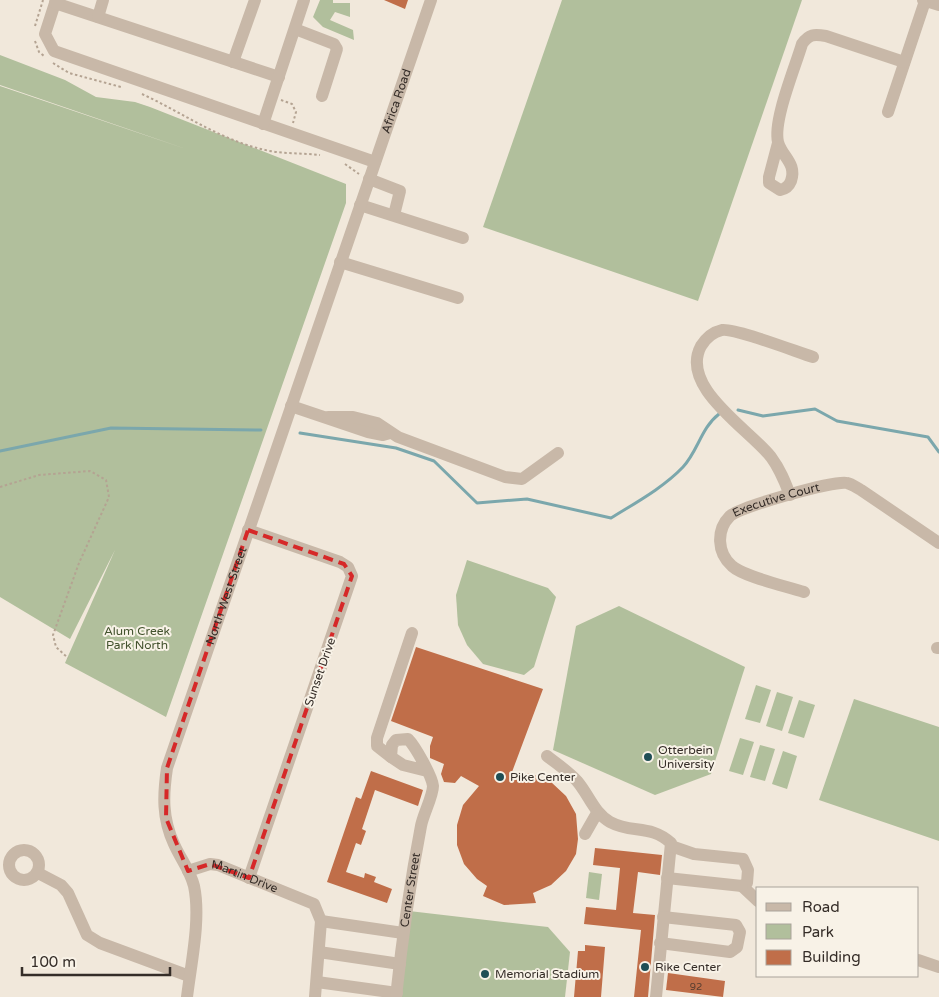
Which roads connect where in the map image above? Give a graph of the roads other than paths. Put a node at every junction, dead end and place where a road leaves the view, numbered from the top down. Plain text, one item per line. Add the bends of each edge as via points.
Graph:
1 (103, 0) edge
2 (255, 0) edge
3 (304, 0) edge
4 (431, 0) edge
5 (924, 0) edge
6 (56, 1) edge
7 (939, 5) edge
8 (98, 17) junction
9 (295, 30) junction
10 (233, 62) junction
11 (904, 62) junction
12 (279, 77) junction
13 (322, 96) dead end
14 (888, 112) dead end
15 (263, 124) junction
16 (778, 143) dead end
17 (375, 162) junction
18 (369, 179) junction
19 (361, 203) junction
20 (394, 215) junction
21 (463, 238) dead end
22 (340, 262) junction
23 (458, 298) dead end
24 (813, 357) dead end
25 (291, 406) junction
26 (558, 453) dead end
27 (790, 495) junction
28 (248, 530) junction
29 (939, 544) edge
30 (804, 592) dead end
31 (412, 633) dead end
32 (547, 756) dead end
33 (391, 757) junction
34 (427, 771) junction
35 (598, 813) junction
36 (586, 834) dead end
37 (671, 846) junction
38 (188, 871) junction
39 (38, 872) dead end
40 (249, 878) junction
41 (667, 878) junction
42 (742, 886) junction
43 (756, 899) edge
44 (663, 917) junction
45 (321, 921) junction
46 (403, 933) junction
47 (660, 943) junction
48 (319, 952) junction
49 (919, 960) edge
50 (400, 964) junction
51 (939, 967) edge
52 (189, 976) junction
53 (317, 982) junction
54 (397, 995) edge
55 (187, 997) edge
56 (316, 997) edge
57 (656, 997) edge

1 - 8 street
2 - 10 street
3 - 9 street
4 - 17 street, Africa Road
5 - 7 street
5 - 11 street
6 - 8 street
6 - 15 street via 44,34 54,51
8 - 10 street
9 - 12 street
9 - 13 street via 334,44 337,49
10 - 12 street
11 - 14 street
11 - 16 street via 826,36 814,34 807,37 777,123
12 - 15 street
15 - 17 street
17 - 18 street, Africa Road
18 - 19 street, Africa Road
18 - 20 street via 400,191
19 - 20 street
19 - 22 street, North West Street
20 - 21 street
22 - 23 street
22 - 25 street, North West Street
24 - 27 street via 724,330 708,336 697,355 696,366 704,387 771,457
25 - 26 street via 368,432 390,433 460,462 511,478 522,479
25 - 28 street, North West Street
27 - 29 street, Executive Court via 832,483 847,483
27 - 30 street, Executive Court via 731,514 721,529 720,546 724,558 733,568
28 - 38 street, North West Street via 167,768 163,795 166,818
28 - 40 street, Sunset Drive via 340,562 348,567 352,576
31 - 33 street via 377,738 377,746
32 - 35 street via 576,780
33 - 34 street via 403,765
33 - 34 street via 396,740 408,739
34 - 46 street, Center Street via 433,786 421,823
35 - 36 street
35 - 37 street via 626,828 648,830 663,836
37 - 41 street
37 - 42 street via 694,854 743,859 748,870 747,883
38 - 40 street, Martin Drive via 210,864
38 - 52 street, North West Street via 194,886 196,911
39 - 52 street via 61,885 68,893 87,934 100,943
40 - 45 street, Martin Drive via 314,904
41 - 42 street
41 - 44 street
42 - 43 street
44 - 47 street
44 - 47 street via 736,924 740,932 737,947 730,952
45 - 46 street
45 - 48 street
46 - 50 street, Center Street
47 - 57 street
48 - 50 street
48 - 53 street
49 - 51 street
50 - 54 street, Center Street
52 - 55 street, North West Street
53 - 54 street
53 - 56 street

